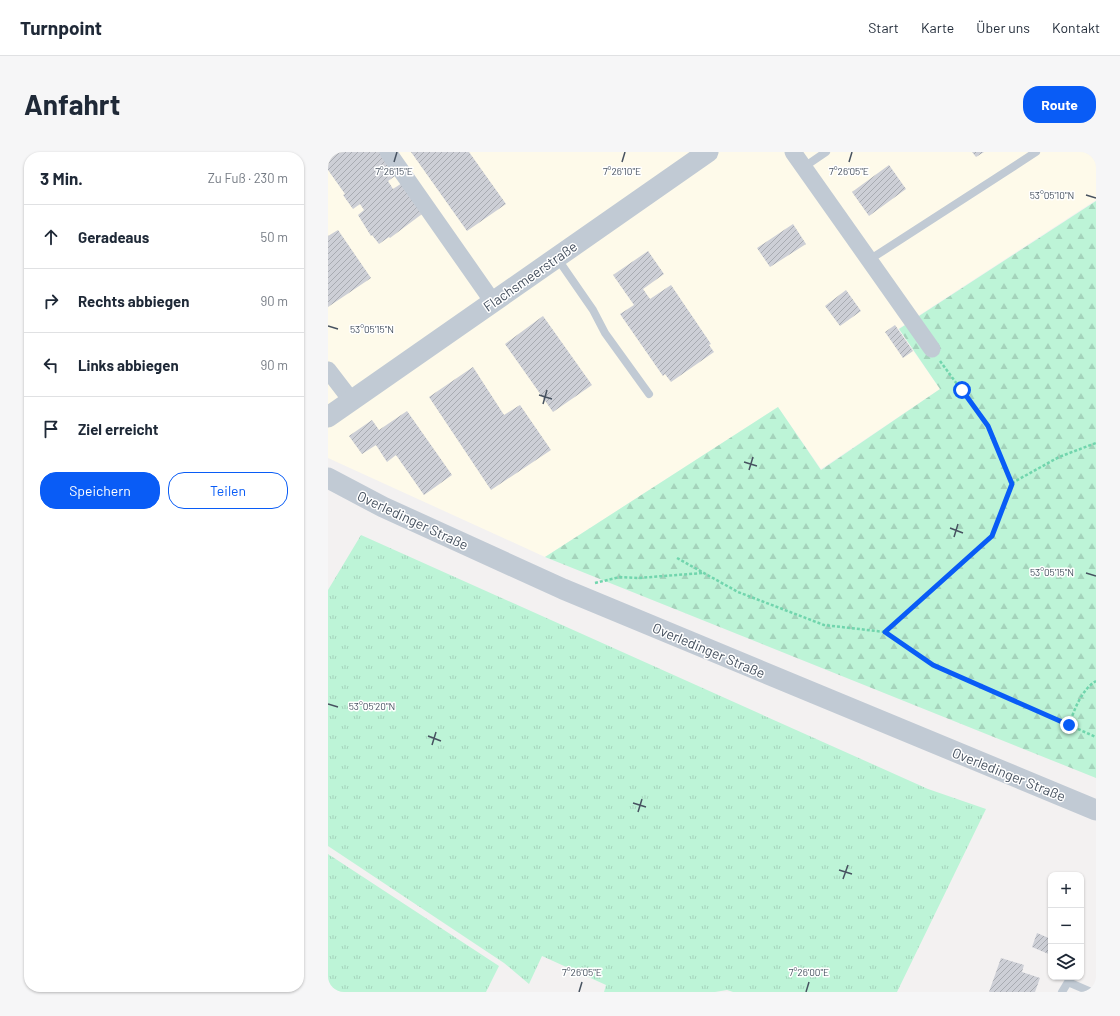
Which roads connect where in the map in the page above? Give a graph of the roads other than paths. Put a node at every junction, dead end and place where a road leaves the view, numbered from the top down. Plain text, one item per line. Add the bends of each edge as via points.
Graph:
1 (388, 152) edge
2 (708, 152) edge
3 (793, 152) edge
4 (826, 152) edge
5 (1036, 152) edge
6 (804, 167) junction
7 (557, 257) junction
8 (869, 260) junction
9 (492, 302) junction
10 (932, 349) road end
11 (328, 370) edge
12 (649, 394) dead end
13 (352, 400) junction
14 (328, 417) edge
15 (328, 478) edge
16 (1096, 810) edge
17 (1062, 992) edge
18 (1091, 992) edge

1 - 9 street
2 - 7 street, Flachsmeerstraße
3 - 6 street
4 - 6 lane
5 - 8 lane
6 - 8 street
7 - 9 street, Flachsmeerstraße
7 - 12 lane via 593,310 605,333
8 - 10 street
9 - 13 street, Flachsmeerstraße
11 - 13 street
13 - 14 street, Flachsmeerstraße
15 - 16 street, Overledinger Straße via 382,507 563,589
17 - 18 lane via 1068,982

